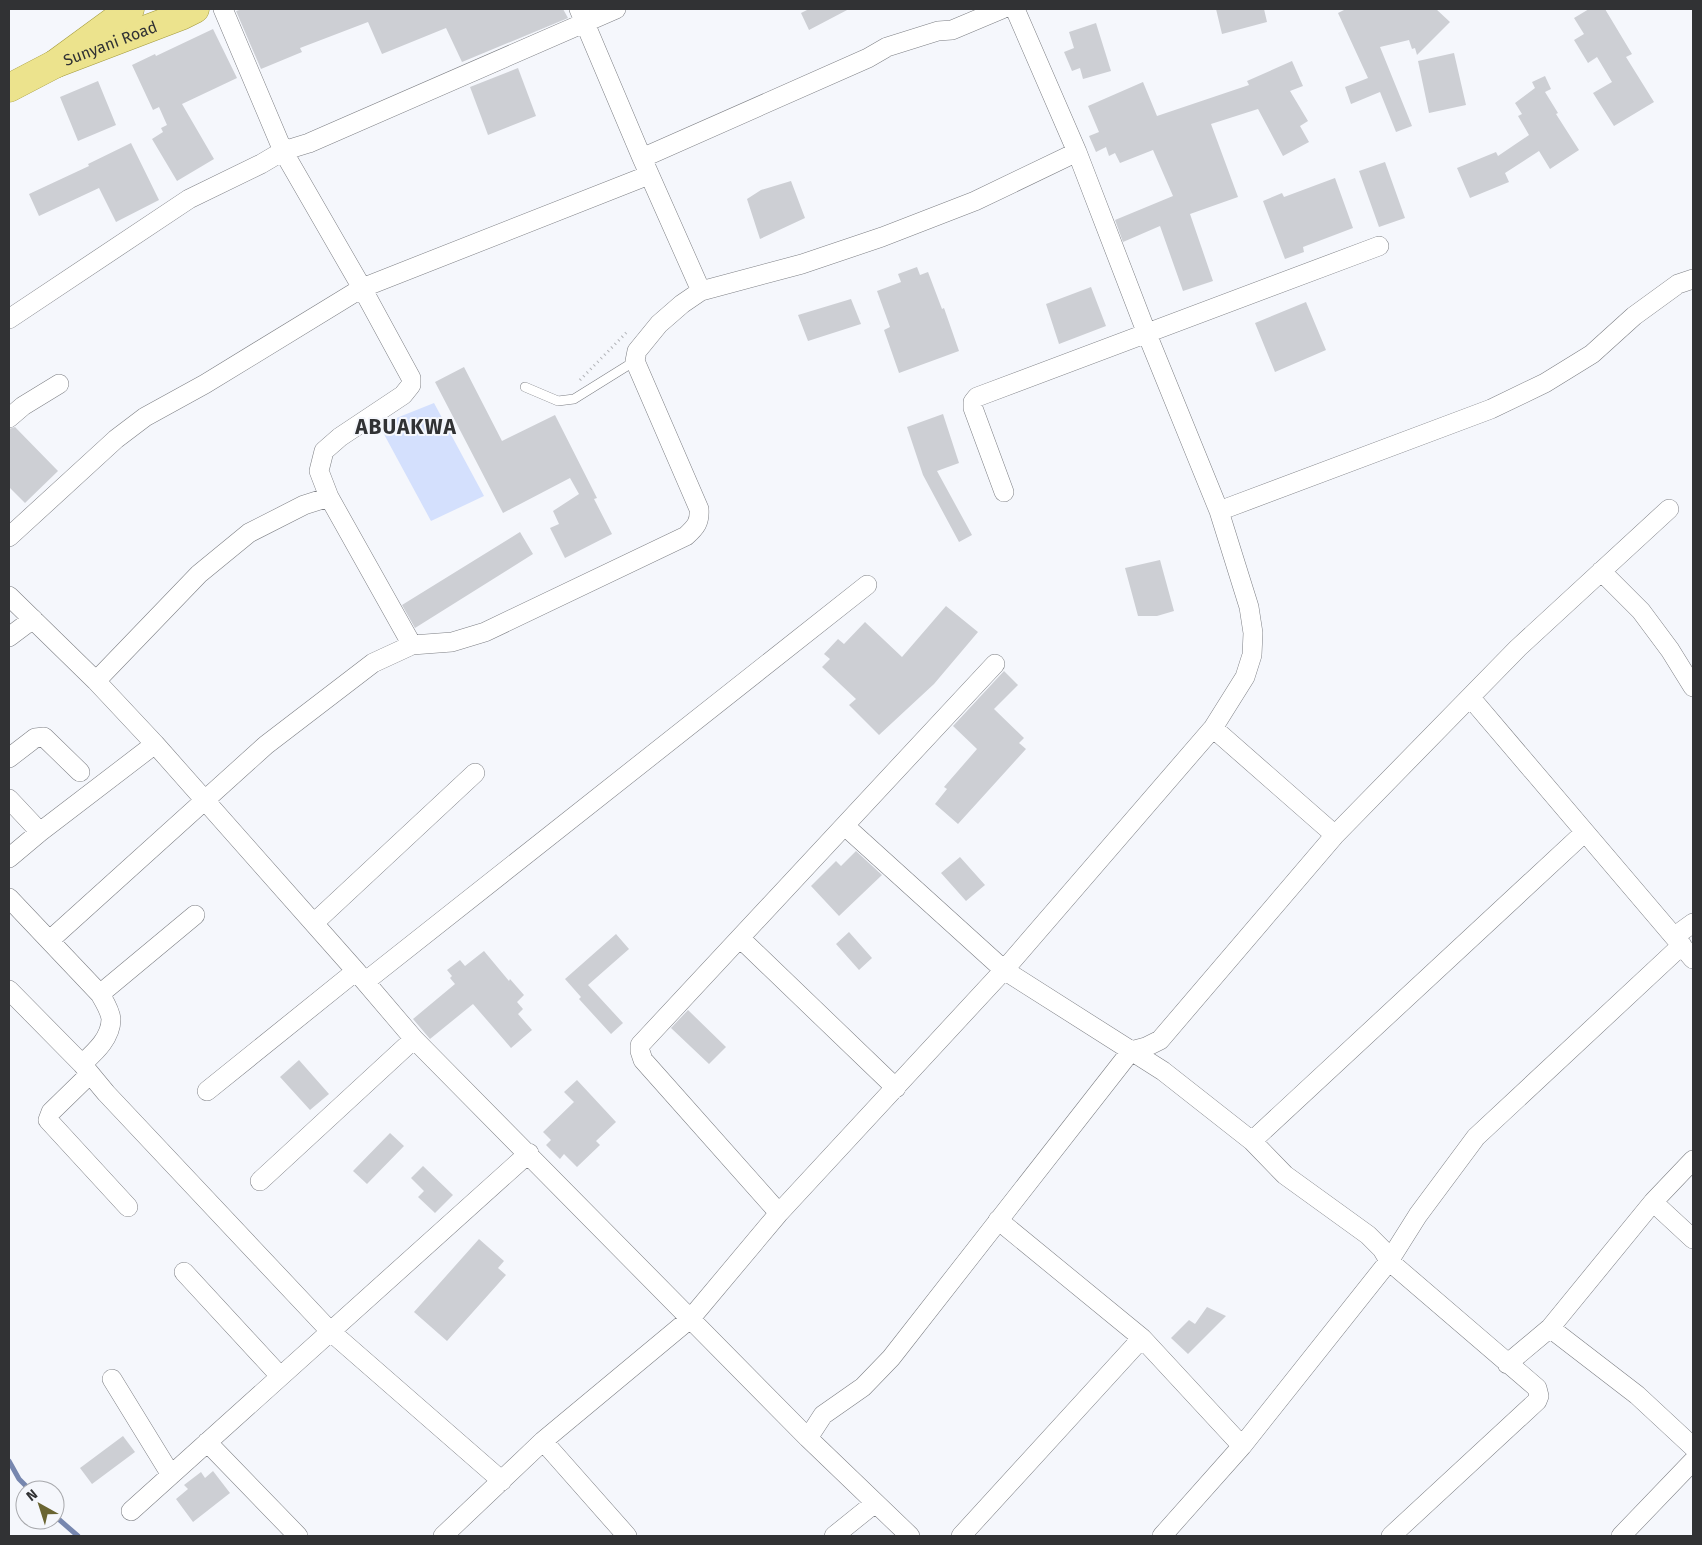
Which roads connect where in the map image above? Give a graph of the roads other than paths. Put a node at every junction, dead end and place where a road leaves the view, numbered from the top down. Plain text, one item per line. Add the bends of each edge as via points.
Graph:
1 (130, 9) edge
2 (195, 9) edge
3 (223, 9) edge
4 (616, 9) edge
5 (1002, 9) edge
6 (1015, 9) edge
7 (582, 15) edge
8 (55, 64) junction
9 (9, 88) edge
10 (283, 151) junction
11 (1077, 152) junction
12 (642, 158) junction
13 (649, 175) junction
14 (1379, 246) dead end
15 (1693, 280) edge
16 (362, 288) junction
17 (701, 291) junction
18 (9, 319) edge
19 (1147, 334) junction
20 (635, 362) junction
21 (59, 384) dead end
22 (524, 387) dead end
23 (9, 418) edge
24 (1004, 492) dead end
25 (329, 497) junction
26 (1669, 509) dead end
27 (1219, 511) junction
28 (9, 537) edge
29 (1601, 572) junction
30 (867, 585) dead end
31 (9, 596) edge
32 (33, 619) junction
33 (9, 638) edge
34 (412, 645) junction
35 (996, 664) dead end
36 (96, 680) junction
37 (1693, 687) edge
38 (1470, 698) junction
39 (1213, 728) junction
40 (155, 744) junction
41 (9, 758) edge
42 (80, 772) dead end
43 (474, 773) dead end
44 (9, 800) edge
45 (204, 801) junction
46 (845, 826) junction
47 (40, 832) junction
48 (1585, 832) junction
49 (1336, 836) junction
50 (9, 858) edge
51 (9, 898) edge
52 (195, 915) dead end
53 (314, 923) junction
54 (1693, 923) edge
55 (740, 938) junction
56 (50, 940) junction
57 (1683, 947) edge
58 (1004, 970) junction
59 (361, 976) junction
60 (9, 990) edge
61 (100, 994) junction
62 (414, 1039) junction
63 (1131, 1051) junction
64 (86, 1069) junction
65 (896, 1088) junction
66 (207, 1091) dead end
67 (1252, 1142) junction
68 (528, 1153) junction
69 (1693, 1160) edge
70 (260, 1181) dead end
71 (1653, 1202) junction
72 (128, 1207) dead end
73 (779, 1213) junction
74 (998, 1220) junction
75 (1693, 1239) edge
76 (1389, 1261) junction
77 (184, 1272) dead end
78 (691, 1318) junction
79 (1550, 1328) junction
80 (330, 1331) junction
81 (1142, 1338) junction
82 (1507, 1364) junction
83 (280, 1376) junction
84 (112, 1379) dead end
85 (808, 1438) junction
86 (208, 1442) junction
87 (543, 1442) junction
88 (1242, 1446) junction
89 (1693, 1447) edge
90 (1693, 1461) edge
91 (171, 1475) junction
92 (502, 1481) junction
93 (875, 1502) junction
94 (131, 1511) dead end
95 (298, 1536) edge
96 (443, 1536) edge
97 (627, 1536) edge
98 (834, 1536) edge
99 (910, 1536) edge
100 (961, 1536) edge
101 (1162, 1536) edge
102 (1391, 1536) edge
103 (1621, 1536) edge

1 - 8 main road, Sunyani Road
2 - 8 main road, Sunyani Road
3 - 10 street
4 - 7 street
5 - 12 street via 952,30 938,31 887,47
6 - 11 street
7 - 10 street via 308,143
7 - 12 street
8 - 9 main road
10 - 16 street
10 - 18 street via 189,199
11 - 17 street via 975,201 882,237 802,264
11 - 19 street
12 - 13 street
13 - 16 street
13 - 17 street
14 - 19 street
15 - 27 street via 1678,284 1634,316 1592,354 1545,383 1491,409
16 - 25 street via 411,378 410,386 403,395 324,450 319,470
16 - 28 street via 145,417 116,439
17 - 20 street via 660,324 637,351
19 - 24 street via 977,397 972,408
19 - 27 street
20 - 22 lane via 574,399 558,401
20 - 34 street via 699,509 700,520 695,527 686,536 485,632 452,642
21 - 23 street
25 - 34 street
25 - 36 street via 304,505 249,533 199,574
26 - 29 street
27 - 39 street via 1250,607 1253,632 1252,655 1245,678
29 - 37 street via 1646,617
29 - 38 street via 1518,648
30 - 59 street
31 - 32 street
32 - 33 street
32 - 36 street
34 - 45 street via 373,663 266,745
35 - 46 street
36 - 40 street
38 - 48 street
38 - 49 street
39 - 49 street
39 - 58 street
40 - 45 street
40 - 47 street
41 - 42 street via 35,738 44,737
43 - 53 street
44 - 47 street
45 - 53 street
45 - 56 street
46 - 55 street
46 - 58 street
47 - 50 street
48 - 57 street
48 - 67 street
49 - 63 street via 1160,1040
51 - 56 street
52 - 61 street
53 - 59 street
54 - 57 street
55 - 65 street
55 - 73 street via 645,1038 640,1051 643,1060
56 - 61 street
57 - 76 street via 1476,1137 1418,1215
58 - 63 street
58 - 65 street
59 - 62 street
59 - 66 street
60 - 64 street
61 - 64 street via 111,1018 99,1049
62 - 68 street
62 - 70 street
63 - 67 street via 1163,1071
63 - 74 street
64 - 72 street via 50,1112 48,1120
64 - 80 street
65 - 73 street
67 - 76 street via 1285,1174 1368,1235
68 - 78 street
68 - 80 street
69 - 71 street
71 - 75 street
71 - 79 street
73 - 78 street
74 - 81 street
74 - 85 street via 891,1358 862,1387 824,1415
76 - 82 street
76 - 88 street
77 - 83 street
78 - 85 street
78 - 87 street
79 - 82 street
79 - 89 street via 1637,1395
80 - 83 street
80 - 92 street
81 - 88 street
81 - 100 street
82 - 102 street via 1536,1388 1537,1401
83 - 86 street
84 - 91 street
85 - 93 street
86 - 91 street
86 - 95 street
87 - 92 street
87 - 97 street
88 - 101 street
90 - 103 street
91 - 94 street
92 - 96 street
93 - 98 street
93 - 99 street

